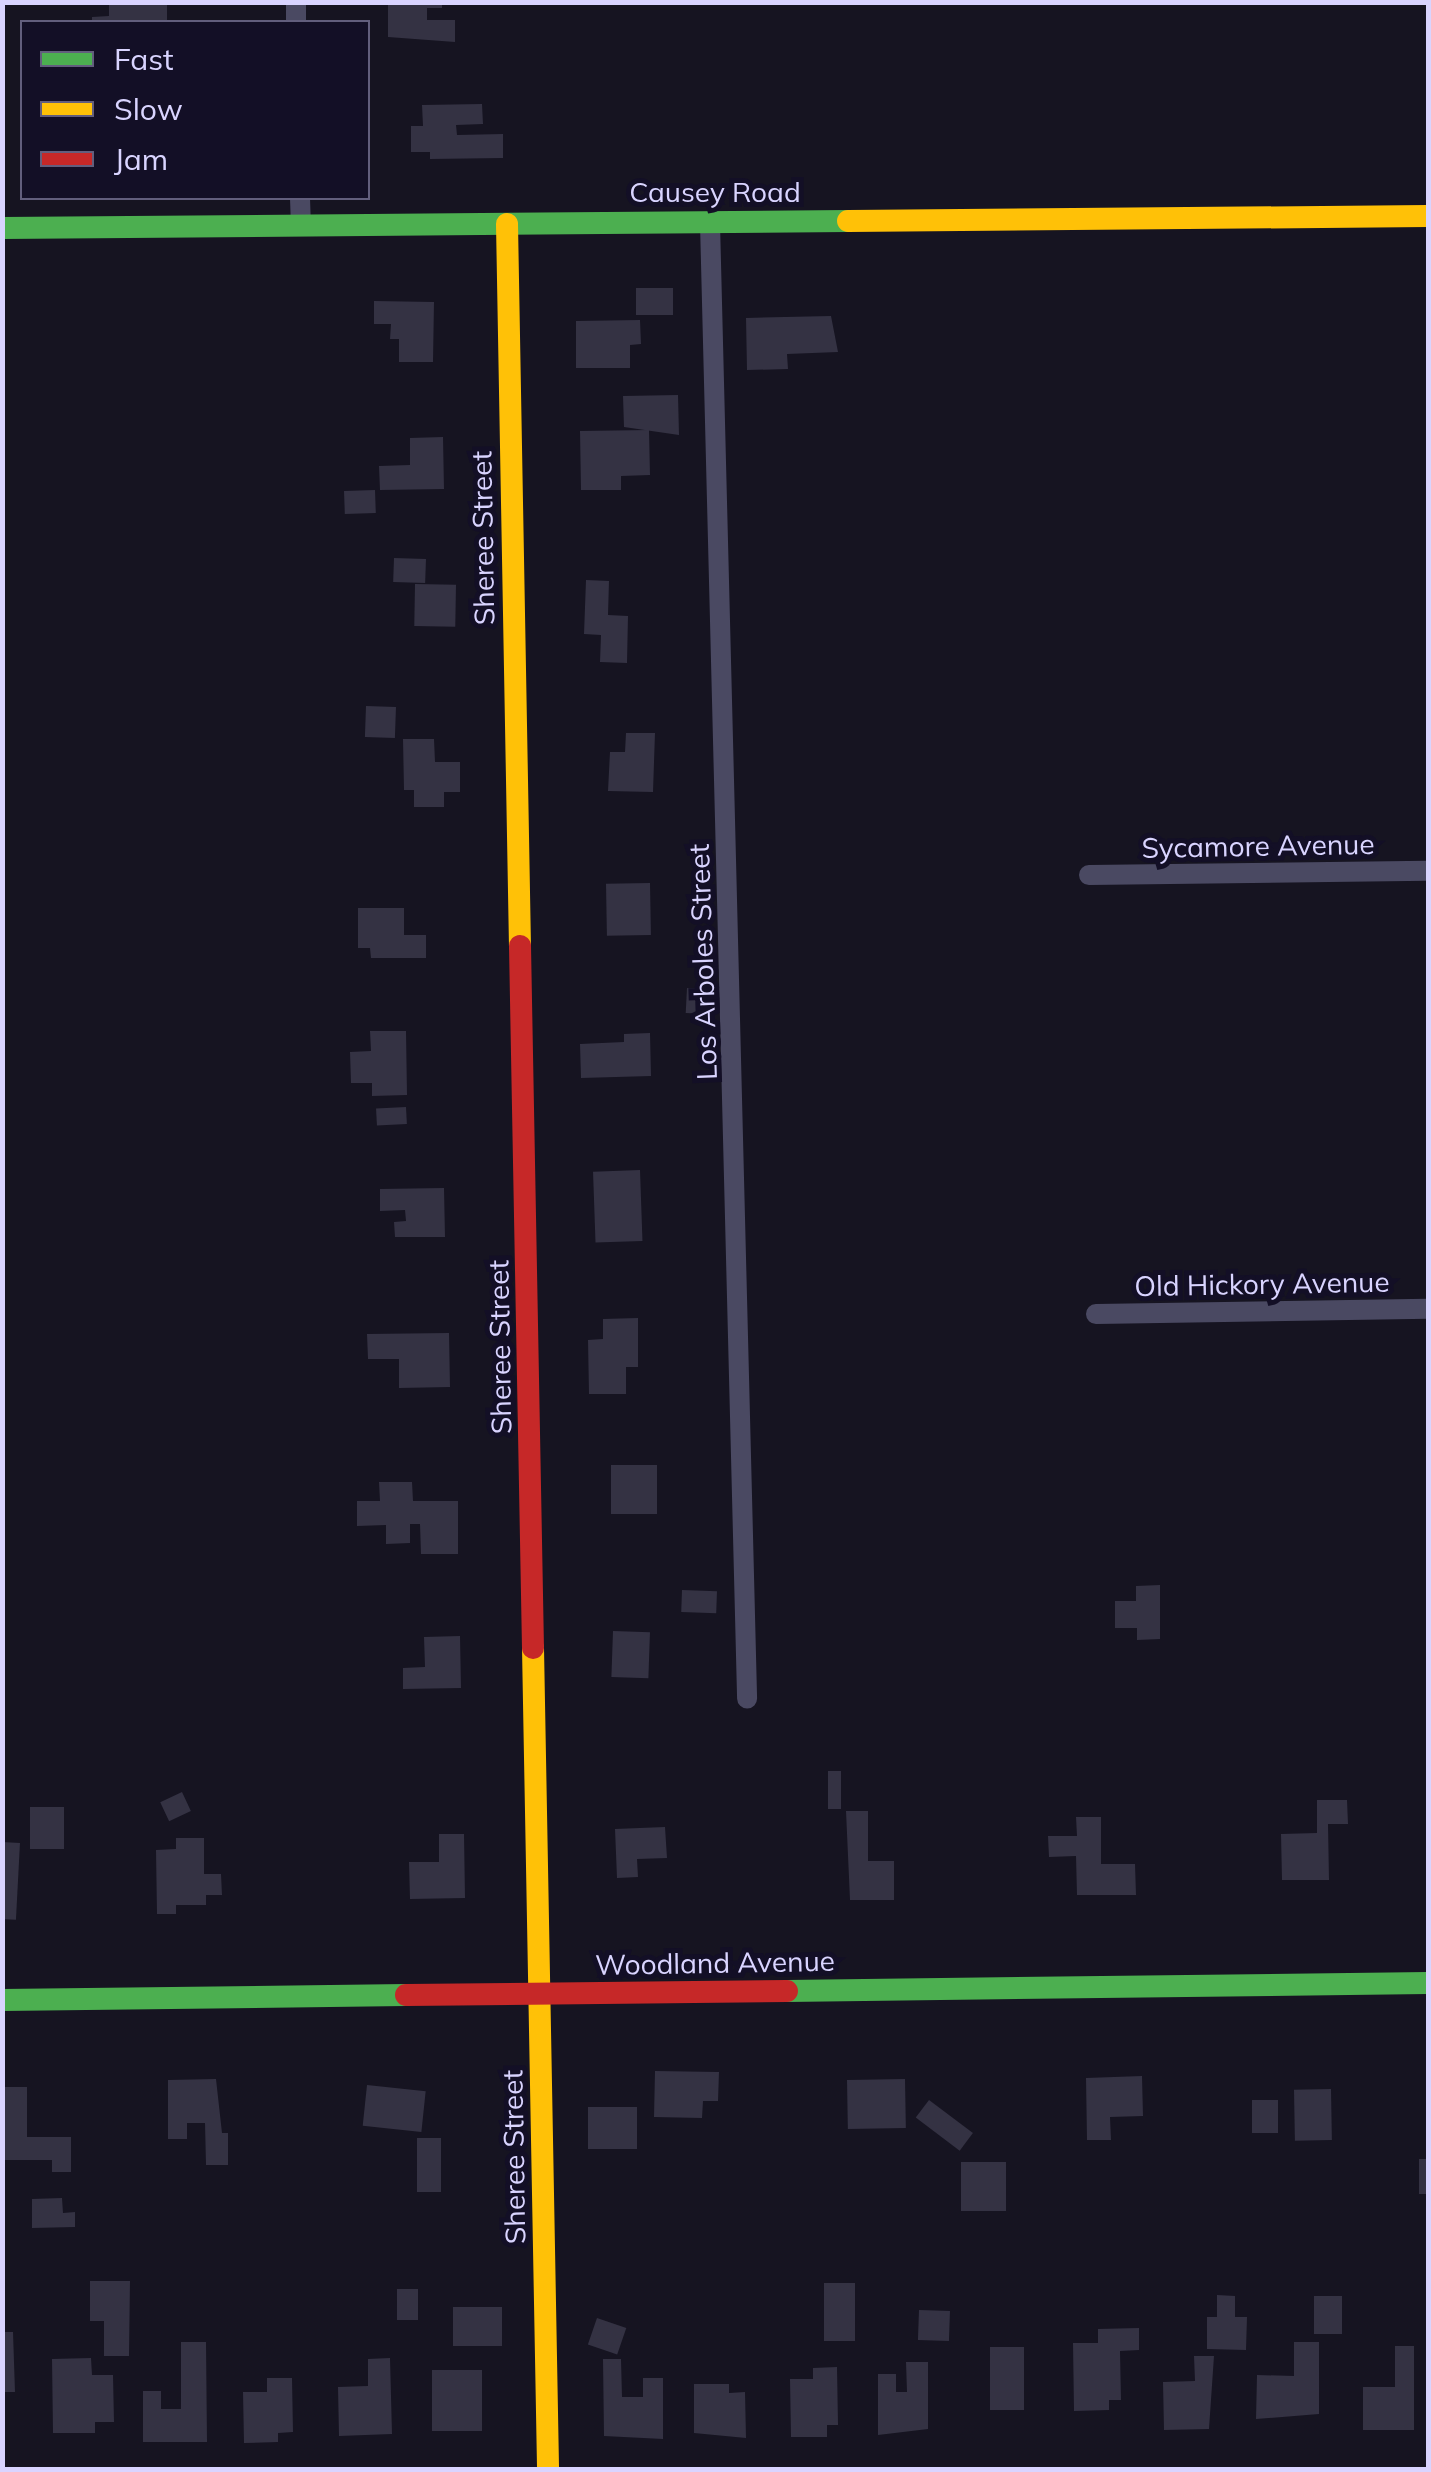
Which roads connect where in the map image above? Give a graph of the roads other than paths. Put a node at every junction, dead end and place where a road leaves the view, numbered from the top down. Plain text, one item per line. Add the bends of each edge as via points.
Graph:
1 (300, 200) edge
2 (1428, 216) edge
3 (710, 223) junction
4 (507, 224) junction
5 (300, 226) junction
6 (2, 228) edge
7 (1428, 871) edge
8 (1088, 876) dead end
9 (1428, 1309) edge
10 (1096, 1314) dead end
11 (747, 1699) dead end
12 (1428, 1983) edge
13 (543, 1996) junction
14 (2, 2000) edge
15 (548, 2470) edge

1 - 5 street
2 - 3 street, Causey Road
3 - 4 street, Causey Road
3 - 11 street, Los Arboles Street
4 - 5 street, Causey Road
4 - 13 street, Sheree Street
5 - 6 street, Causey Road
7 - 8 street, Sycamore Avenue
9 - 10 street, Old Hickory Avenue
12 - 13 street, Woodland Avenue
13 - 14 street, Woodland Avenue
13 - 15 street, Sheree Street

